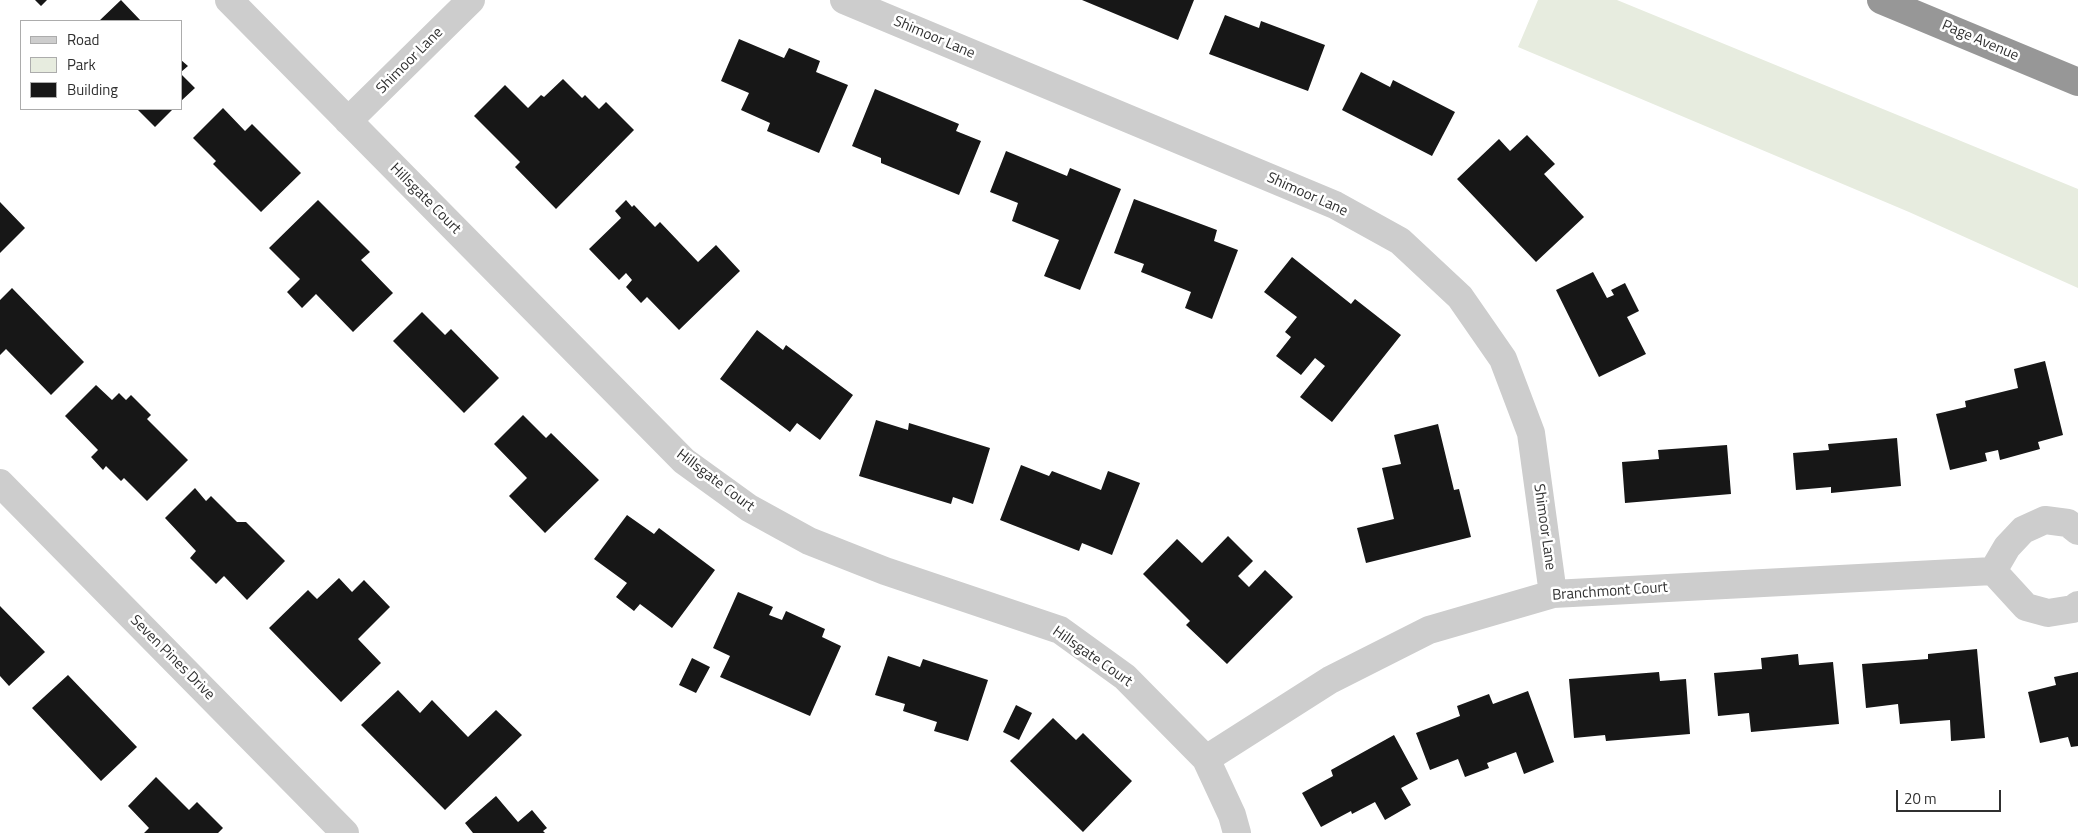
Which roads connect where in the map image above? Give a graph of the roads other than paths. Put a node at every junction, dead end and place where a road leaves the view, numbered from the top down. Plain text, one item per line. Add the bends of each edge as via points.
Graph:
1 (229, 0) edge
2 (471, 0) edge
3 (844, 0) edge
4 (1881, 0) edge
5 (2078, 82) edge
6 (348, 121) junction
7 (0, 483) edge
8 (2078, 531) edge
9 (1993, 571) junction
10 (1553, 594) junction
11 (2078, 606) edge
12 (1206, 759) junction
13 (345, 833) edge
14 (1237, 833) edge

1 - 6 street, Hillsgate Court
2 - 6 street, Shimoor Lane
3 - 10 street, Shimoor Lane via 1335,205 1400,240 1460,297 1503,359 1531,433
4 - 5 highway, Page Avenue
6 - 12 street, Hillsgate Court via 684,461 749,508 810,541 1060,630 1125,677
7 - 13 street, Seven Pines Drive
8 - 9 street via 2068,523 2045,520 2023,530 2007,547
9 - 10 street, Branchmont Court
9 - 11 street via 2026,607 2048,613
10 - 12 street, Branchmont Court via 1430,630 1330,680
12 - 14 street, Hillsgate Court

